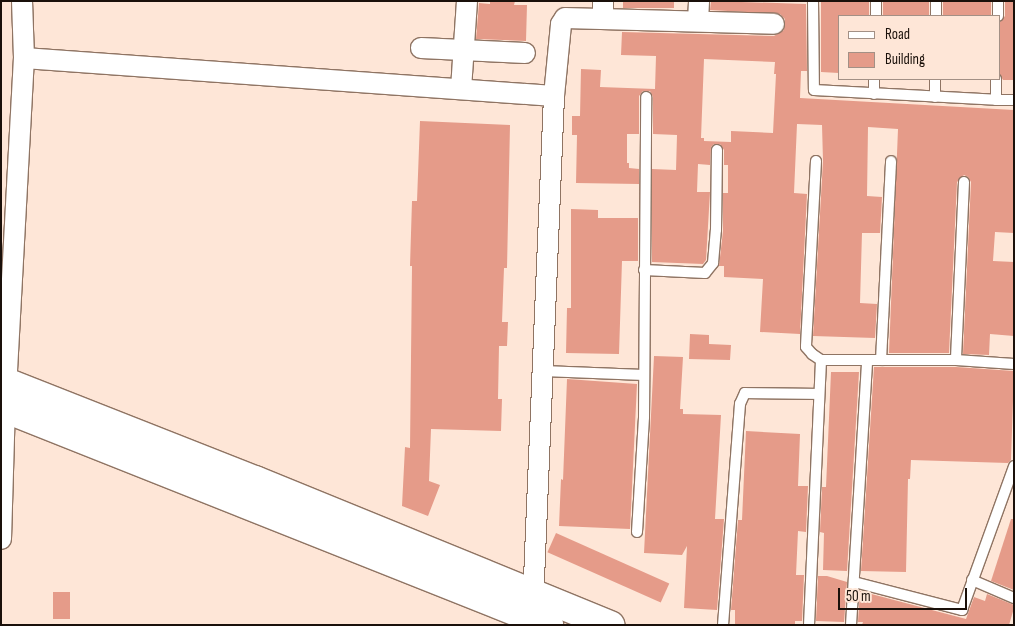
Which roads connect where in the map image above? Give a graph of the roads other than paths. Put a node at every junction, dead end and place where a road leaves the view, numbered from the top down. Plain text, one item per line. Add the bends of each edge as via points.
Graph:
1 (22, 1) edge
2 (467, 1) edge
3 (699, 1) edge
4 (813, 1) edge
5 (876, 1) edge
6 (936, 1) edge
7 (998, 1) edge
8 (603, 10) edge
9 (876, 15) edge
10 (936, 15) edge
11 (998, 15) edge
12 (698, 21) junction
13 (774, 24) dead end
14 (421, 48) dead end
15 (464, 50) junction
16 (525, 53) dead end
17 (24, 58) junction
18 (874, 80) edge
19 (936, 80) edge
20 (996, 80) edge
21 (461, 89) junction
22 (874, 94) junction
23 (554, 96) junction
24 (646, 97) dead end
25 (935, 97) junction
26 (996, 100) junction
27 (1014, 100) edge
28 (717, 150) dead end
29 (816, 161) dead end
30 (891, 161) dead end
31 (964, 182) dead end
32 (644, 270) junction
33 (821, 360) junction
34 (868, 360) junction
35 (881, 360) junction
36 (956, 360) junction
37 (1014, 364) edge
38 (542, 371) junction
39 (644, 375) junction
40 (4, 394) edge
41 (819, 394) junction
42 (1014, 466) edge
43 (637, 532) dead end
44 (1, 539) edge
45 (972, 580) junction
46 (854, 582) junction
47 (1014, 598) edge
48 (537, 615) edge
49 (611, 625) edge
50 (723, 625) edge
51 (809, 625) edge
52 (851, 625) edge

1 - 17 street
2 - 15 street
3 - 12 street
4 - 22 lane via 814,90
5 - 9 lane
6 - 10 lane
7 - 11 lane
8 - 12 street
8 - 23 street via 565,18 561,24
12 - 13 street
14 - 15 street
15 - 16 street
15 - 21 street
17 - 21 street
17 - 40 street
18 - 22 lane
19 - 25 lane
20 - 26 lane
21 - 23 street
22 - 25 lane
23 - 38 street
24 - 32 lane
25 - 26 lane
26 - 27 lane
28 - 32 lane via 713,263 705,273
29 - 33 lane via 806,347
30 - 35 lane
31 - 36 lane
32 - 39 lane
33 - 34 lane
33 - 41 lane
34 - 35 lane
34 - 46 lane
35 - 36 lane
36 - 37 lane
38 - 39 lane
38 - 48 street
39 - 43 lane
40 - 44 street
40 - 48 street
41 - 50 lane via 745,393 740,404
41 - 51 lane
42 - 45 lane
45 - 46 lane via 962,610
45 - 47 lane
46 - 52 lane
48 - 49 street

